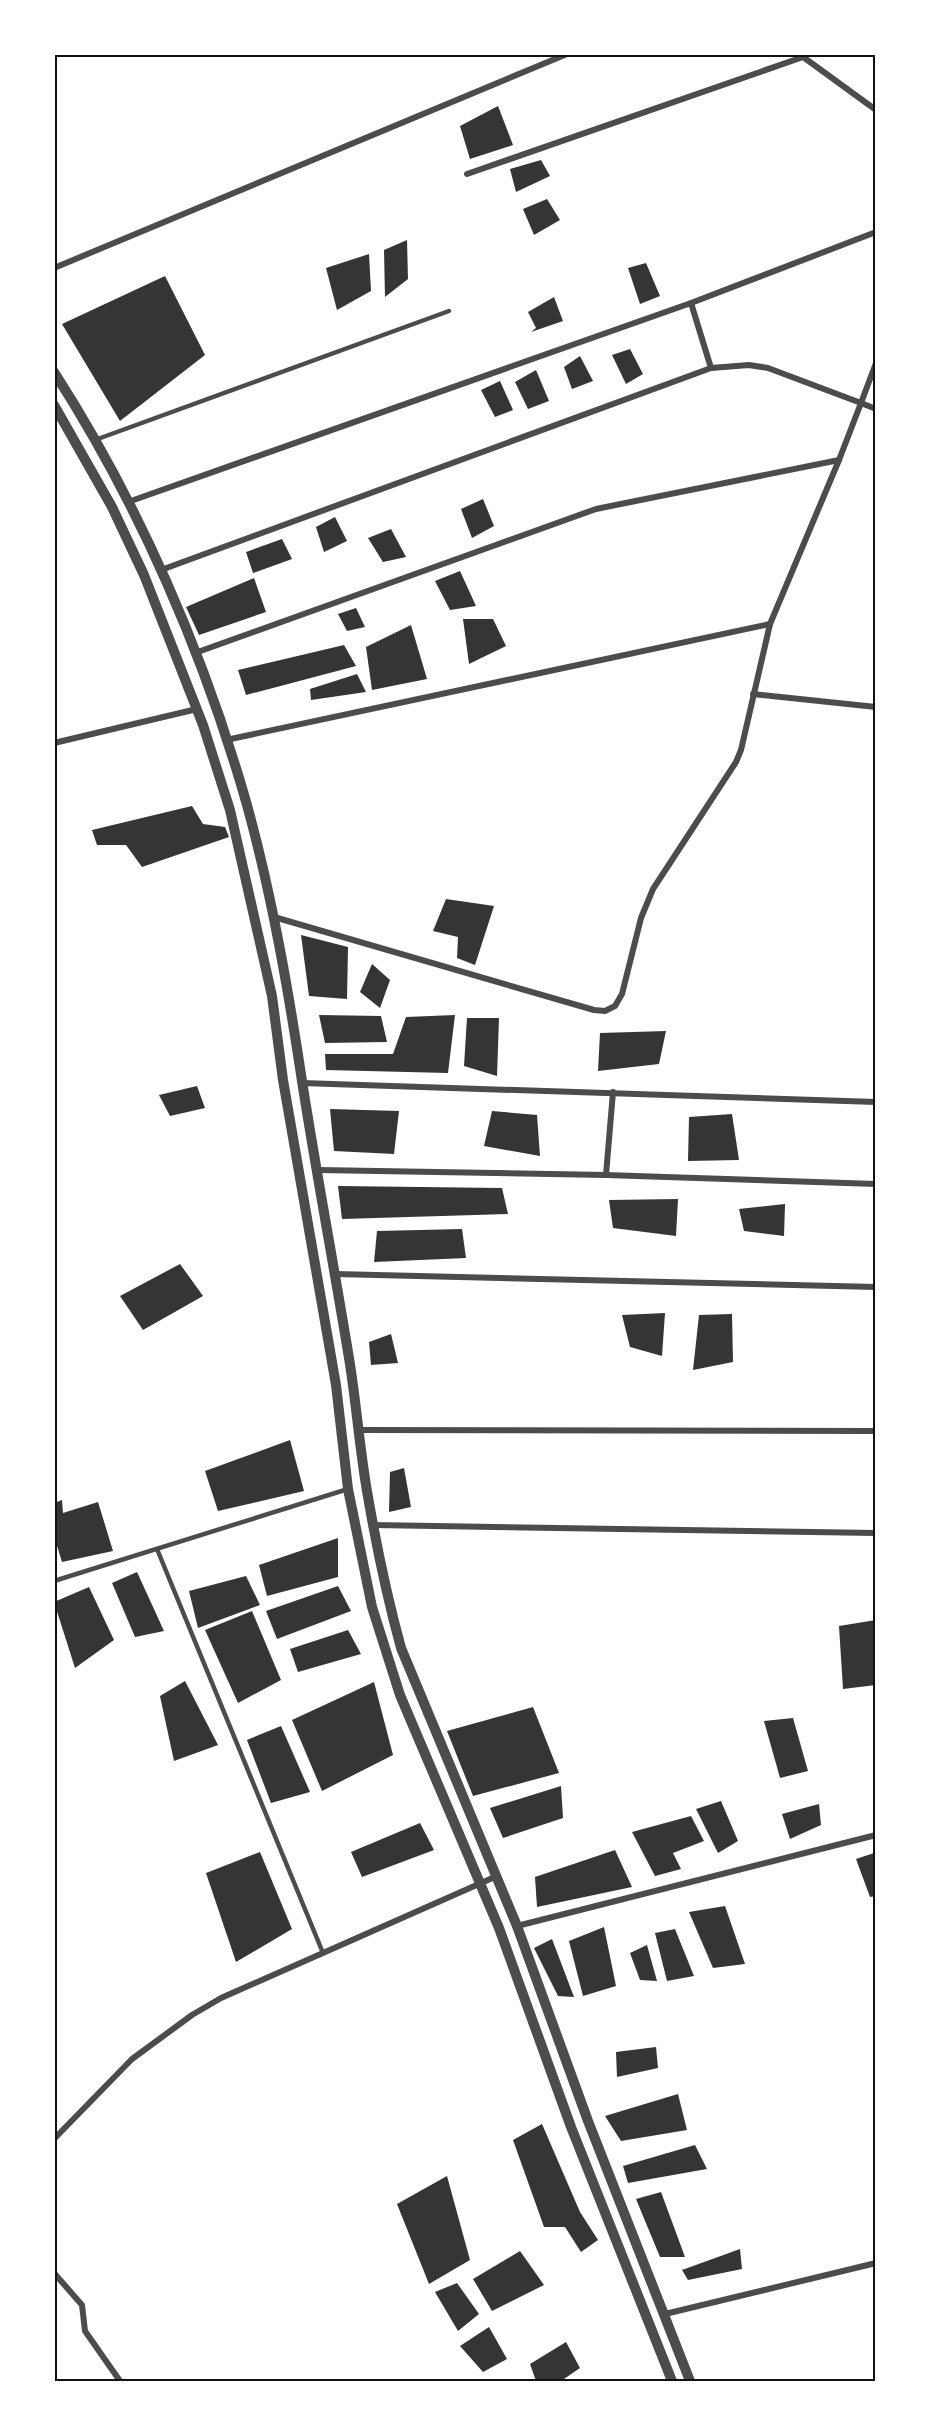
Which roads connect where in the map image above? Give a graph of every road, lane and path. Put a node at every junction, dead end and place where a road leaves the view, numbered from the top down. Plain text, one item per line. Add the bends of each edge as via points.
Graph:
1 (567, 54) edge
2 (801, 56) edge
3 (876, 110) edge
4 (467, 174) dead end
5 (876, 232) edge
6 (54, 268) edge
7 (691, 303) junction
8 (449, 311) dead end
9 (876, 363) edge
10 (711, 368) junction
11 (54, 372) edge
12 (861, 403) junction
13 (54, 405) edge
14 (876, 410) edge
15 (95, 440) junction
16 (839, 460) junction
17 (128, 502) junction
18 (160, 570) junction
19 (770, 624) junction
20 (195, 653) junction
21 (753, 694) junction
22 (876, 707) edge
23 (197, 709) junction
24 (226, 740) junction
25 (54, 743) edge
26 (274, 916) junction
27 (302, 1083) junction
28 (613, 1092) junction
29 (876, 1102) edge
30 (318, 1170) junction
31 (606, 1175) junction
32 (876, 1185) edge
33 (336, 1274) junction
34 (876, 1287) edge
35 (359, 1430) junction
36 (876, 1431) edge
37 (348, 1489) junction
38 (373, 1524) junction
39 (876, 1533) edge
40 (157, 1549) junction
41 (54, 1581) edge
42 (876, 1835) edge
43 (497, 1876) junction
44 (480, 1883) junction
45 (517, 1926) junction
46 (323, 1953) junction
47 (54, 2139) edge
48 (876, 2263) edge
49 (54, 2273) edge
50 (665, 2314) junction
51 (120, 2381) edge
52 (672, 2381) edge
53 (690, 2381) edge

1 - 6 street
2 - 3 street
2 - 4 street
5 - 7 street
7 - 10 street
7 - 17 street
8 - 15 lane
9 - 12 street
10 - 12 street via 768,368
10 - 18 street
11 - 15 street
12 - 14 street
12 - 16 street
13 - 23 street via 112,507 144,575
15 - 17 street
16 - 19 street
16 - 20 street via 596,509
17 - 18 street
18 - 20 street
19 - 21 street
19 - 24 street
20 - 24 street
21 - 22 street
21 - 26 street via 736,762 656,882 641,918 622,994 615,1006 605,1011
23 - 25 street
23 - 37 street via 230,810 272,996 336,1386
24 - 26 street
26 - 27 street via 290,993
27 - 28 street
27 - 30 street
28 - 29 street
28 - 31 street
30 - 31 street
30 - 33 street
31 - 32 street
33 - 34 street
33 - 35 street
35 - 36 street
35 - 38 street
37 - 40 lane
37 - 44 street via 372,1607 400,1695
38 - 39 street
38 - 43 street via 401,1648
40 - 41 lane
40 - 46 lane
42 - 45 street
43 - 44 street
43 - 45 street
44 - 46 street
44 - 52 street
45 - 50 street via 588,2121
46 - 47 street via 221,1998 169,2031 132,2059
48 - 50 street
49 - 51 street via 82,2305 85,2331
50 - 53 street

